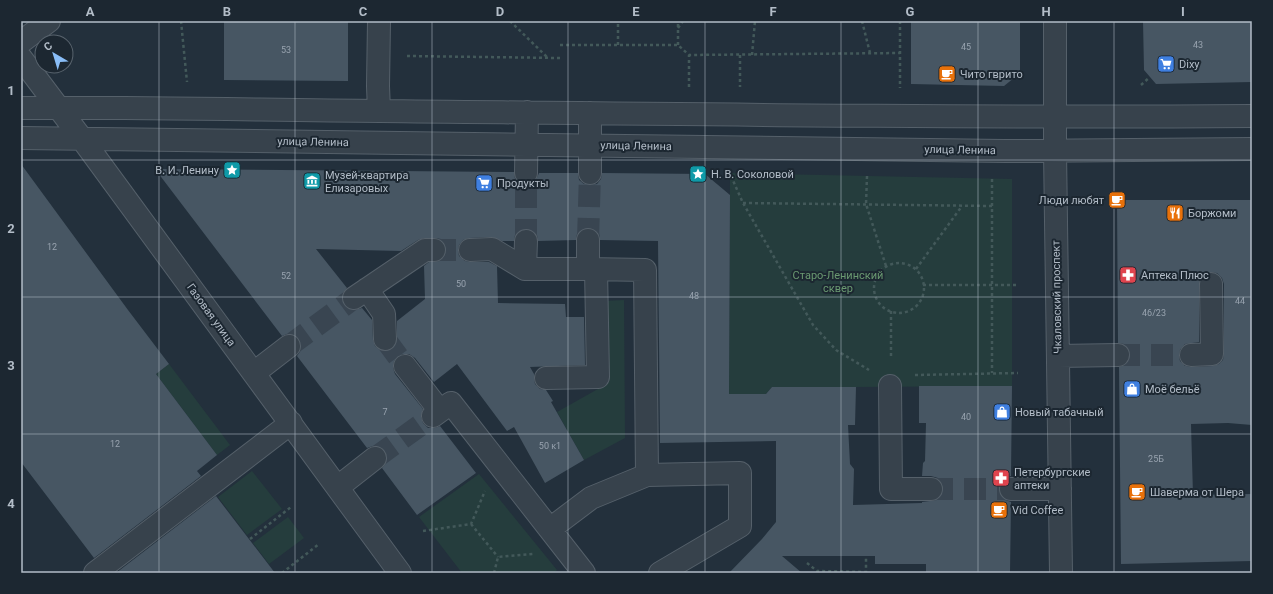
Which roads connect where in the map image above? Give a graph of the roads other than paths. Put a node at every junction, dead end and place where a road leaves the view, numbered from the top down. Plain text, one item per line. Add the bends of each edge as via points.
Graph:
1 (49, 21) edge
2 (379, 21) edge
3 (1055, 21) edge
4 (21, 42) edge
5 (21, 58) edge
6 (21, 108) edge
7 (59, 108) junction
8 (379, 111) junction
9 (527, 112) junction
10 (590, 113) junction
11 (1252, 116) edge
12 (1055, 117) junction
13 (21, 138) edge
14 (82, 139) junction
15 (526, 145) junction
16 (590, 145) junction
17 (1252, 150) edge
18 (1055, 151) junction
19 (526, 172) tunnel mouth
20 (590, 173) tunnel mouth
21 (588, 240) tunnel mouth
22 (526, 241) tunnel mouth
23 (434, 250) tunnel mouth
24 (470, 250) tunnel mouth
25 (525, 269) junction
26 (592, 269) junction
27 (1212, 284) dead end
28 (385, 339) tunnel mouth
29 (289, 346) tunnel mouth
30 (1118, 355) tunnel mouth
31 (1191, 355) tunnel mouth
32 (1058, 356) junction
33 (405, 366) tunnel mouth
34 (254, 373) junction
35 (546, 378) dead end
36 (891, 381) road end
37 (291, 423) junction
38 (375, 458) tunnel mouth
39 (647, 475) junction
40 (338, 487) junction
41 (931, 489) tunnel mouth
42 (1011, 489) tunnel mouth
43 (1060, 490) junction
44 (550, 529) junction
45 (95, 573) edge
46 (400, 573) edge
47 (584, 573) edge
48 (660, 573) edge
49 (1061, 573) edge

1 - 4 street
2 - 8 street
3 - 12 street, Чкаловский проспект
5 - 7 street, Газовая улица
6 - 7 street
7 - 8 street
7 - 14 street, Газовая улица
8 - 9 street
9 - 10 street
9 - 15 street
10 - 12 street
10 - 16 street
11 - 12 street
12 - 18 street, Чкаловский проспект
13 - 14 street, улица Ленина
14 - 15 street, улица Ленина
14 - 34 street, Газовая улица
15 - 16 street, улица Ленина
15 - 19 street
16 - 18 street, улица Ленина
16 - 20 street
17 - 18 street, улица Ленина
18 - 32 street, Чкаловский проспект
21 - 26 street
22 - 25 street
23 - 28 street via 425,250 361,293 384,314
24 - 25 street via 492,249
25 - 26 street
26 - 35 street via 598,376
26 - 39 street via 645,270
27 - 31 street via 1212,354
29 - 34 street
30 - 32 street
32 - 43 street, Чкаловский проспект
33 - 44 street via 436,414 451,403
34 - 37 street, Газовая улица
36 - 41 street via 891,489
37 - 40 street, Газовая улица
37 - 45 street
38 - 40 street
39 - 44 street via 591,498
39 - 48 street via 740,473 740,526
40 - 46 street, Газовая улица
42 - 43 street
43 - 49 street, Чкаловский проспект
44 - 47 street

